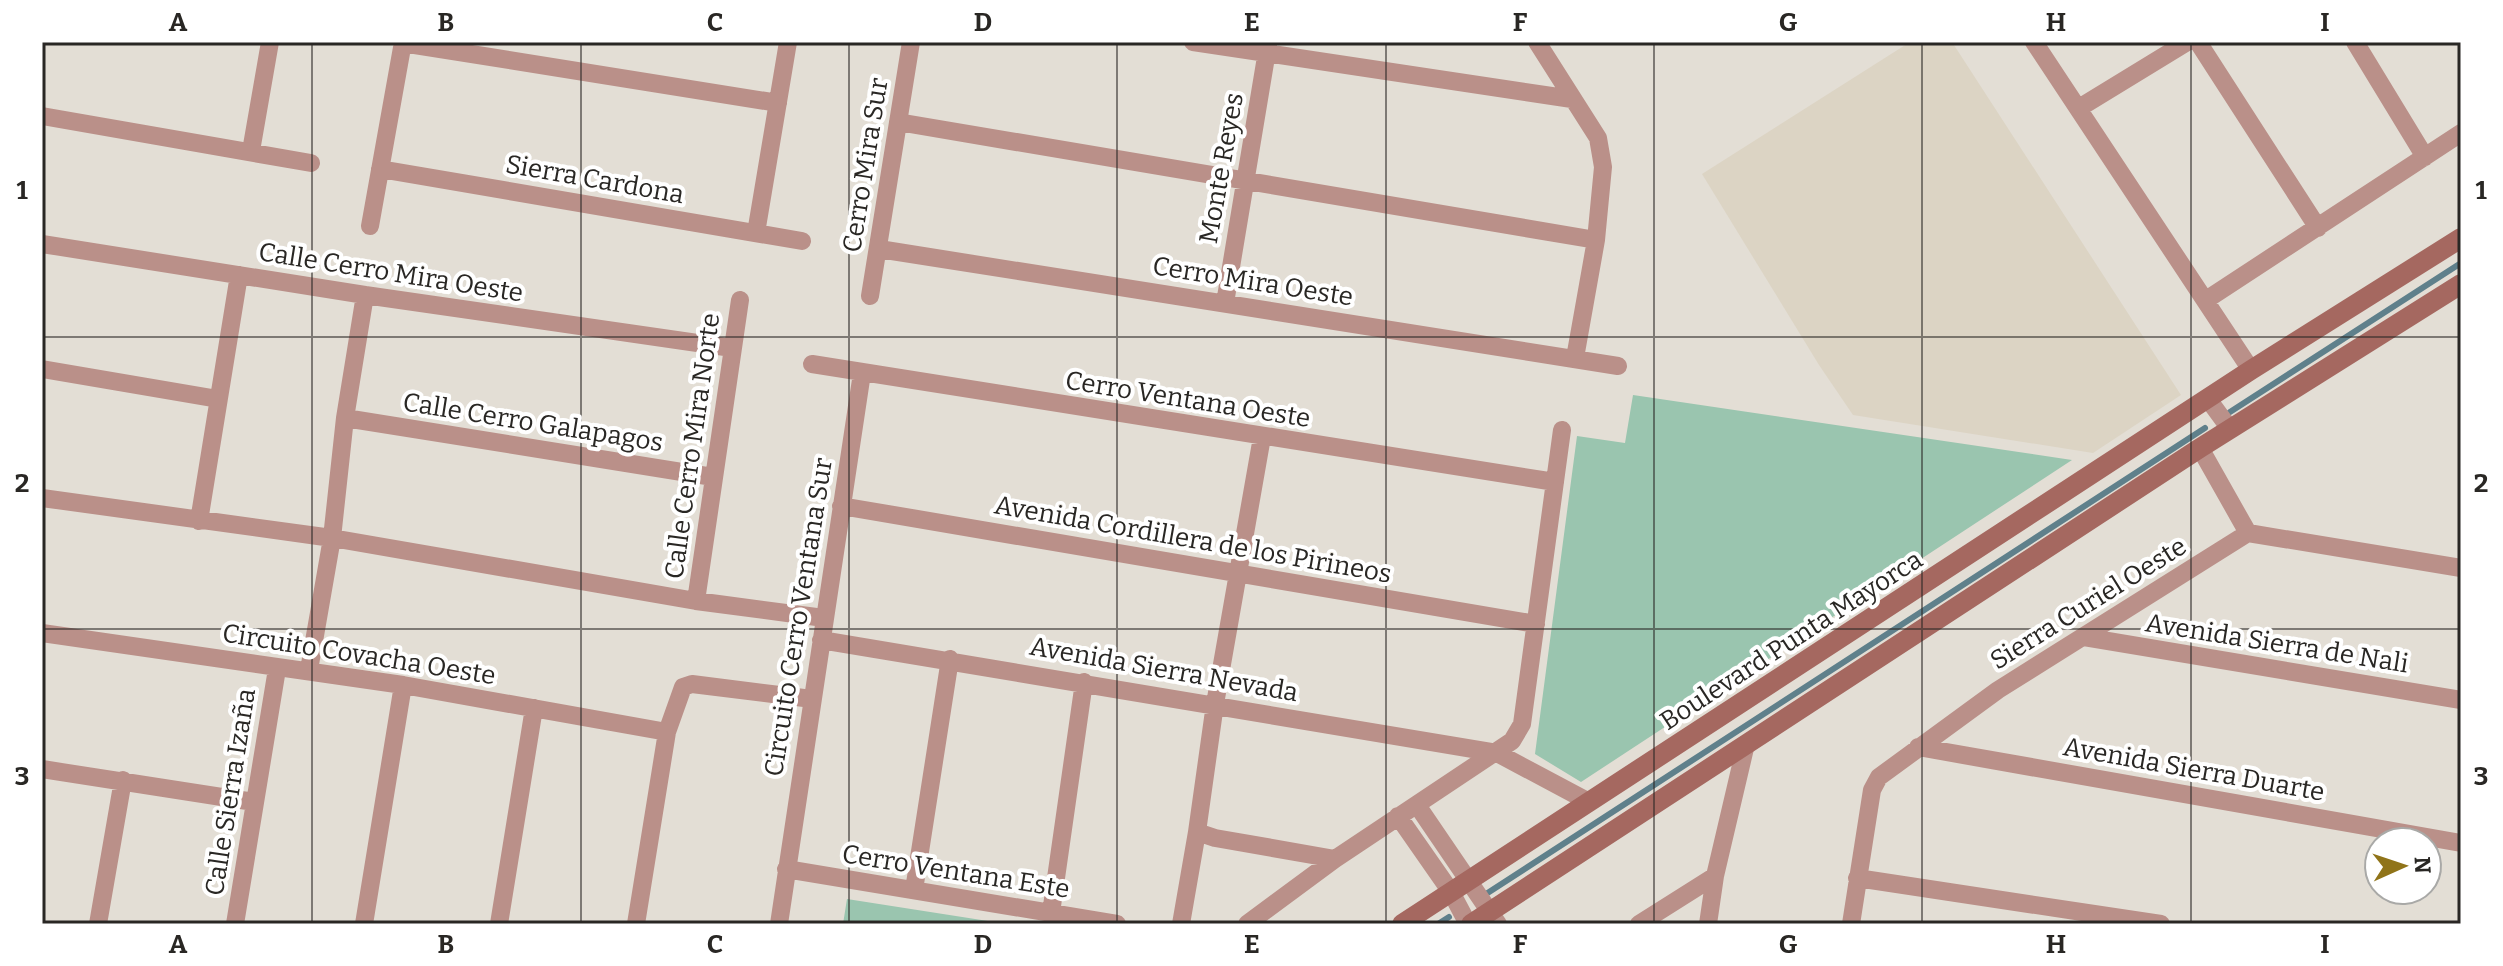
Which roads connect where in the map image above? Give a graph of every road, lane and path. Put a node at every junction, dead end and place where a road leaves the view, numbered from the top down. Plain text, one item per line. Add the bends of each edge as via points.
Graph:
1 (270, 42) edge
2 (402, 42) edge
3 (788, 42) edge
4 (911, 42) edge
5 (1193, 42) edge
6 (1537, 42) edge
7 (2034, 42) edge
8 (2187, 42) edge
9 (2198, 42) edge
10 (2355, 42) edge
11 (1268, 48) edge
12 (1572, 99) junction
13 (778, 103) junction
14 (2079, 108) junction
15 (42, 116) edge
16 (898, 122) junction
17 (2461, 133) edge
18 (251, 151) junction
19 (2425, 157) junction
20 (311, 163) dead end
21 (380, 169) junction
22 (1245, 182) junction
23 (370, 226) dead end
24 (2318, 228) junction
25 (756, 233) junction
26 (2461, 238) edge
27 (1596, 240) junction
28 (802, 241) dead end
29 (42, 244) edge
30 (879, 249) junction
31 (239, 275) junction
32 (2461, 284) edge
33 (365, 295) junction
34 (870, 296) dead end
35 (740, 300) dead end
36 (2206, 300) junction
37 (1225, 303) junction
38 (732, 348) junction
39 (1575, 358) junction
40 (812, 364) dead end
41 (1618, 366) dead end
42 (42, 369) edge
43 (2251, 370) junction
44 (862, 373) junction
45 (218, 399) junction
46 (2208, 399) junction
47 (345, 418) junction
48 (2230, 429) junction
49 (1562, 430) dead end
50 (1262, 437) junction
51 (2200, 448) junction
52 (713, 477) junction
53 (1555, 482) junction
54 (42, 498) edge
55 (841, 506) junction
56 (199, 521) junction
57 (2248, 533) junction
58 (332, 538) junction
59 (2461, 568) edge
60 (1238, 573) junction
61 (696, 601) junction
62 (824, 618) junction
63 (1536, 624) junction
64 (42, 633) edge
65 (2084, 637) junction
66 (821, 640) junction
67 (950, 659) junction
68 (277, 669) junction
69 (309, 670) junction
70 (1084, 682) junction
71 (403, 685) junction
72 (812, 699) junction
73 (2461, 700) edge
74 (1215, 704) junction
75 (534, 708) junction
76 (667, 732) junction
77 (1746, 744) junction
78 (1918, 747) junction
79 (1497, 753) junction
80 (42, 769) edge
81 (123, 780) junction
82 (254, 802) junction
83 (1589, 802) junction
84 (1417, 805) junction
85 (1398, 816) junction
86 (1197, 832) junction
87 (2461, 843) edge
88 (1335, 859) junction
89 (786, 869) junction
90 (1715, 876) junction
91 (1857, 878) junction
92 (1470, 882) junction
93 (914, 890) junction
94 (1451, 892) junction
95 (1051, 913) junction
96 (1494, 918) edge
97 (98, 924) edge
98 (235, 924) edge
99 (364, 924) edge
100 (499, 924) edge
101 (636, 924) edge
102 (779, 924) edge
103 (1117, 924) edge
104 (1181, 924) edge
105 (1247, 924) edge
106 (1402, 924) edge
107 (1470, 924) edge
108 (1639, 924) edge
109 (1708, 924) edge
110 (1851, 924) edge
111 (2161, 924) edge

1 - 18 street
2 - 13 street
2 - 21 street
3 - 13 street
4 - 16 street, Cerro Mira Sur
5 - 11 street
6 - 12 street
7 - 14 street
8 - 14 street
9 - 24 street
10 - 19 street
11 - 12 street
11 - 22 street, Monte Reyes
12 - 27 street via 1598,138 1603,167
13 - 25 street
14 - 36 street
15 - 18 street
16 - 22 street
16 - 30 street, Cerro Mira Sur
17 - 19 street
18 - 20 street
19 - 24 street
21 - 23 street
21 - 25 street, Sierra Cardona
22 - 27 street
22 - 37 street, Monte Reyes
24 - 36 street
25 - 28 street, Sierra Cardona
26 - 43 street, Boulevard Punta Mayorca
27 - 39 street
29 - 31 street, Calle Cerro Mira Oeste
30 - 34 street, Cerro Mira Sur
30 - 37 street, Cerro Mira Oeste
31 - 33 street, Calle Cerro Mira Oeste
31 - 45 street
32 - 48 street
33 - 38 street, Calle Cerro Mira Oeste
33 - 47 street
35 - 38 street, Calle Cerro Mira Norte
36 - 43 street
37 - 39 street, Cerro Mira Oeste
38 - 52 street, Calle Cerro Mira Norte
39 - 41 street, Cerro Mira Oeste
40 - 44 street, Cerro Ventana Oeste
42 - 45 street
43 - 46 street, Boulevard Punta Mayorca
44 - 50 street, Cerro Ventana Oeste
44 - 55 street, Circuito Cerro Ventana Sur
45 - 56 street
46 - 48 street
46 - 83 street, Boulevard Punta Mayorca
47 - 52 street, Calle Cerro Galapagos
47 - 58 street
48 - 51 street
49 - 53 street
50 - 53 street, Cerro Ventana Oeste
50 - 60 street
51 - 57 street
51 - 77 street
52 - 61 street, Calle Cerro Mira Norte
53 - 63 street
54 - 56 street
55 - 60 street, Avenida Cordillera de los Pirineos
55 - 62 street, Circuito Cerro Ventana Sur
56 - 58 street
57 - 59 street
57 - 65 street, Sierra Curiel Oeste
58 - 61 street
58 - 69 street
60 - 63 street, Avenida Cordillera de los Pirineos
60 - 74 street
61 - 62 street
62 - 66 street, Circuito Cerro Ventana Sur
63 - 79 street via 1522,724
64 - 68 street, Circuito Covacha Oeste
65 - 73 street, Avenida Sierra de Nali
65 - 78 street, Sierra Curiel Oeste
66 - 67 street, Avenida Sierra Nevada
66 - 72 street, Circuito Cerro Ventana Sur
67 - 70 street, Avenida Sierra Nevada
67 - 93 street
68 - 69 street, Circuito Covacha Oeste
68 - 82 street, Calle Sierra Izaña
69 - 71 street, Circuito Covacha Oeste
70 - 74 street, Avenida Sierra Nevada
70 - 95 street
71 - 75 street, Circuito Covacha Oeste
71 - 99 street
72 - 76 street via 692,684 683,687
72 - 89 street, Circuito Cerro Ventana Sur
74 - 79 street, Avenida Sierra Nevada
74 - 86 street
75 - 76 street, Circuito Covacha Oeste
75 - 100 street
76 - 101 street
77 - 90 street
77 - 96 street
78 - 87 street, Avenida Sierra Duarte
78 - 91 street, Sierra Curiel Oeste via 1879,777 1872,790
79 - 83 street, Avenida Sierra Nevada
79 - 84 street
80 - 81 street
81 - 82 street
81 - 97 street
82 - 98 street, Calle Sierra Izaña
83 - 92 street, Boulevard Punta Mayorca
84 - 85 street
84 - 92 street
85 - 88 street
85 - 94 street
86 - 88 street
86 - 104 street
88 - 105 street
89 - 93 street, Cerro Ventana Este
89 - 102 street, Circuito Cerro Ventana Sur
90 - 108 street
90 - 109 street
91 - 110 street
91 - 111 street
92 - 94 street, Boulevard Punta Mayorca
92 - 96 street
93 - 95 street, Cerro Ventana Este
94 - 106 street, Boulevard Punta Mayorca
94 - 107 street
95 - 103 street, Cerro Ventana Este
96 - 107 street

